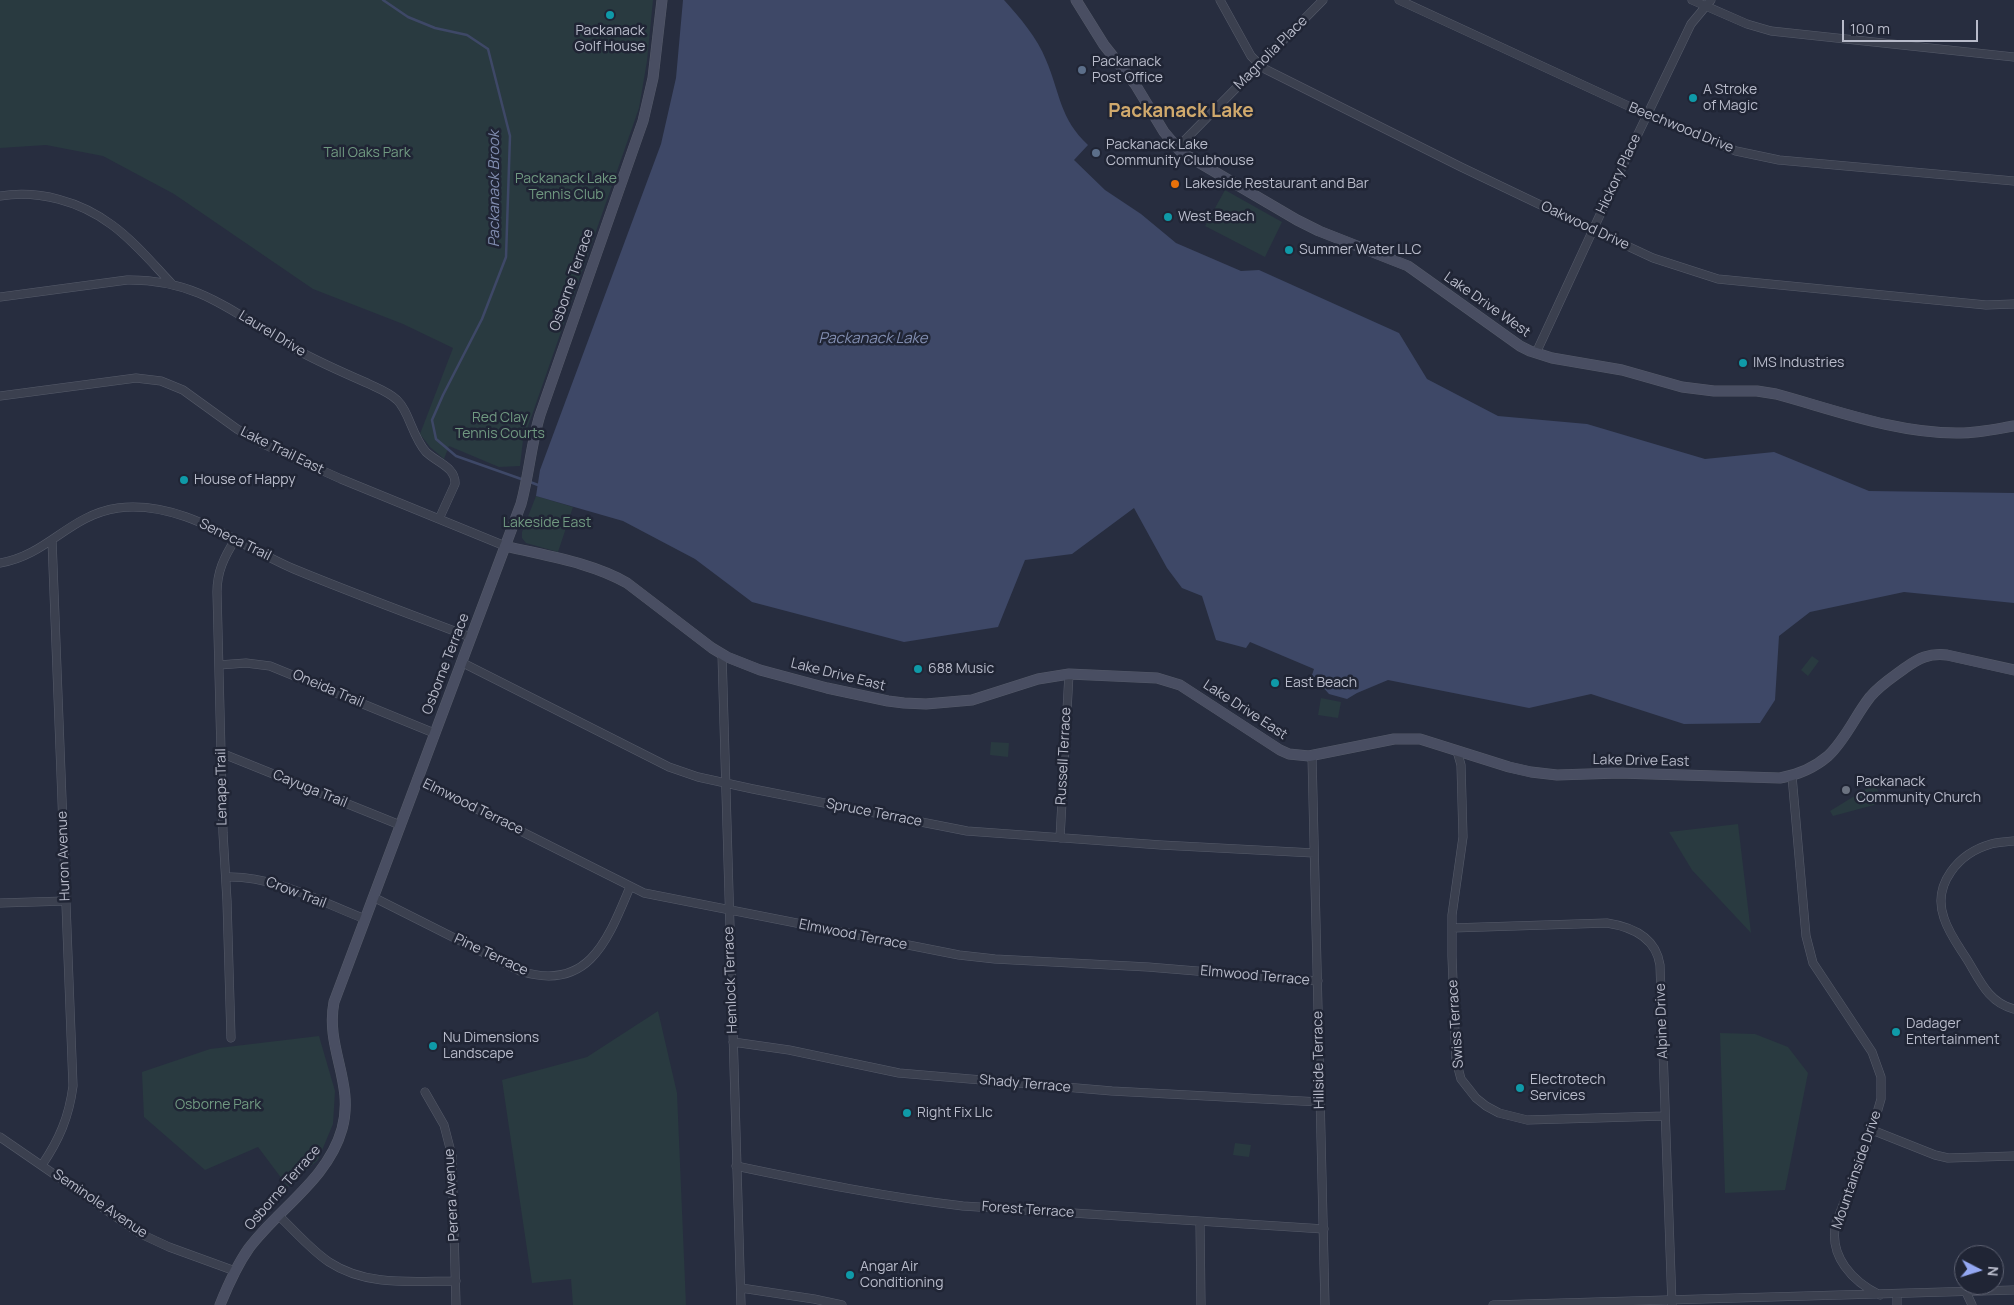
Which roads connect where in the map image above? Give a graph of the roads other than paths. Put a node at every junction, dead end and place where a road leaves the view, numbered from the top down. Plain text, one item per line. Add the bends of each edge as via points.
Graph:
1 (662, 0) edge
2 (1076, 0) edge
3 (1220, 0) edge
4 (1323, 0) edge
5 (1399, 0) edge
6 (1692, 0) edge
7 (1708, 3) edge
8 (2014, 57) edge
9 (1259, 65) junction
10 (1648, 115) junction
11 (1177, 148) junction
12 (2014, 181) edge
13 (0, 196) edge
14 (1593, 230) junction
15 (172, 284) junction
16 (0, 297) edge
17 (2014, 304) edge
18 (1536, 353) junction
19 (0, 396) edge
20 (2014, 426) edge
21 (440, 519) junction
22 (52, 540) junction
23 (234, 540) junction
24 (505, 546) junction
25 (0, 563) edge
26 (470, 637) junction
27 (722, 654) junction
28 (461, 662) junction
29 (219, 665) junction
30 (2014, 670) edge
31 (1069, 674) junction
32 (434, 733) junction
33 (1457, 751) junction
34 (221, 753) junction
35 (1312, 756) junction
36 (1792, 776) junction
37 (416, 779) junction
38 (727, 783) junction
39 (400, 825) junction
40 (1060, 838) junction
41 (2014, 841) edge
42 (1314, 853) junction
43 (226, 877) junction
44 (630, 887) junction
45 (373, 897) junction
46 (66, 901) junction
47 (0, 903) edge
48 (729, 911) junction
49 (365, 919) junction
50 (1452, 928) junction
51 (1318, 981) junction
52 (2014, 1009) edge
53 (231, 1038) dead end
54 (733, 1042) junction
55 (425, 1092) dead end
56 (1320, 1102) junction
57 (1665, 1116) junction
58 (1872, 1130) junction
59 (0, 1136) edge
60 (2014, 1156) edge
61 (42, 1165) junction
62 (736, 1166) junction
63 (278, 1216) junction
64 (1200, 1222) junction
65 (1324, 1229) junction
66 (235, 1271) junction
67 (456, 1281) junction
68 (741, 1288) junction
69 (1954, 1292) edge
70 (1897, 1294) junction
71 (1880, 1295) junction
72 (1672, 1303) edge
73 (220, 1305) edge
74 (456, 1305) edge
75 (741, 1305) edge
76 (842, 1305) edge
77 (1201, 1305) edge
78 (1325, 1305) edge
79 (1493, 1305) edge
80 (1897, 1305) edge

1 - 24 street, Osborne Terrace via 653,78 643,121 540,415 521,504
2 - 11 street, Lake Drive West
3 - 9 street, Oakwood Drive via 1250,56
4 - 9 street, Magnolia Place
5 - 10 street, Beechwood Drive
6 - 7 street
7 - 8 street via 1747,24 1771,31
7 - 10 street, Hickory Place via 1691,24
9 - 11 street, Magnolia Place
9 - 14 street, Oakwood Drive via 1461,168
10 - 12 street, Beechwood Drive via 1715,144 1757,156 1844,167
10 - 14 street, Hickory Place
11 - 18 street, Lake Drive West via 1296,220 1408,266 1510,339
13 - 15 street via 39,195 87,210 112,225
14 - 17 street, Oakwood Drive via 1653,258 1718,279 1967,304
14 - 18 street, Hickory Place
15 - 16 street, Laurel Drive via 127,280
15 - 21 street, Laurel Drive via 195,290 217,301 299,351 395,398 405,410 412,431 427,453 449,469 455,478
18 - 20 street, Lake Drive West via 1622,370 1695,390 1776,394 1913,429 1961,433
19 - 21 street, Lake Trail East via 136,378 161,381 183,390 237,430 263,444
21 - 24 street, Lake Trail East
22 - 23 street, Seneca Trail via 94,514 137,507 185,516
22 - 25 street, Seneca Trail via 28,554
22 - 46 street, Huron Avenue
23 - 26 street, Seneca Trail via 300,571
23 - 29 street, Lenape Trail via 217,584
24 - 26 street, Osborne Terrace
24 - 27 street, Lake Drive East via 614,575
26 - 28 street, Osborne Terrace
27 - 31 street, Lake Drive East via 760,670 836,690 904,703 972,700 1038,679
27 - 38 street, Hemlock Terrace
28 - 32 street, Osborne Terrace
28 - 38 street, Spruce Terrace via 670,767
29 - 32 street, Oneida Trail via 246,663 270,666
29 - 34 street, Lenape Trail
30 - 36 street, Lake Drive East via 1947,654 1919,658 1879,688 1827,757
31 - 35 street, Lake Drive East via 1169,681 1280,750
31 - 40 street, Russell Terrace
32 - 37 street, Osborne Terrace
33 - 35 street, Lake Drive East via 1433,742 1407,738
33 - 36 street, Lake Drive East via 1509,767 1557,775 1619,773 1767,779
33 - 50 street, Swiss Terrace via 1461,766 1463,837
34 - 39 street, Cayuga Trail
34 - 43 street, Lenape Trail
35 - 42 street, Hillside Terrace
36 - 58 street, Mountainside Drive via 1808,950 1821,976 1878,1064 1882,1090
37 - 39 street, Osborne Terrace
37 - 44 street, Elmwood Terrace
38 - 40 street, Spruce Terrace via 952,829
38 - 48 street, Hemlock Terrace
39 - 45 street, Osborne Terrace
40 - 42 street, Spruce Terrace
41 - 52 street via 1980,848 1958,863 1945,882 1941,900 1949,930 1985,990 2000,1004
42 - 51 street, Hillside Terrace
43 - 49 street, Crow Trail via 266,880
43 - 53 street, Lenape Trail
44 - 45 street, Pine Terrace via 608,936 593,957 577,970 555,976 520,971
44 - 48 street, Elmwood Terrace via 644,893
45 - 49 street, Osborne Terrace
46 - 47 street
46 - 61 street, Huron Avenue via 73,1086 61,1134
48 - 51 street, Elmwood Terrace via 959,955 1148,966
48 - 54 street, Hemlock Terrace
49 - 63 street, Osborne Terrace via 331,1018 333,1042 346,1093 342,1131 334,1150 318,1172
50 - 57 street, Swiss Terrace via 1456,1060 1461,1079 1476,1098 1499,1113 1527,1120
50 - 57 street, Alpine Drive via 1607,923 1630,928 1648,940 1659,956 1660,965
51 - 56 street, Hillside Terrace
54 - 56 street, Shady Terrace via 899,1073 1112,1091
54 - 62 street, Hemlock Terrace
55 - 67 street, Perera Avenue via 444,1125 452,1156
56 - 65 street, Hillside Terrace
57 - 72 street, Alpine Drive
58 - 60 street via 1948,1158
58 - 71 street, Mountainside Drive via 1836,1223 1834,1237 1845,1268
59 - 61 street, Seminole Avenue
61 - 66 street, Seminole Avenue via 141,1234
62 - 64 street, Forest Terrace via 908,1200
62 - 68 street, Hemlock Terrace
63 - 66 street, Osborne Terrace via 249,1248
63 - 67 street via 319,1254 357,1275 388,1282
64 - 65 street, Forest Terrace
64 - 77 street
65 - 78 street, Hillside Terrace
66 - 73 street, Osborne Terrace
67 - 74 street, Perera Avenue
68 - 75 street, Hemlock Terrace
68 - 76 street
69 - 70 street
70 - 71 street
70 - 80 street
71 - 72 street
72 - 79 street

